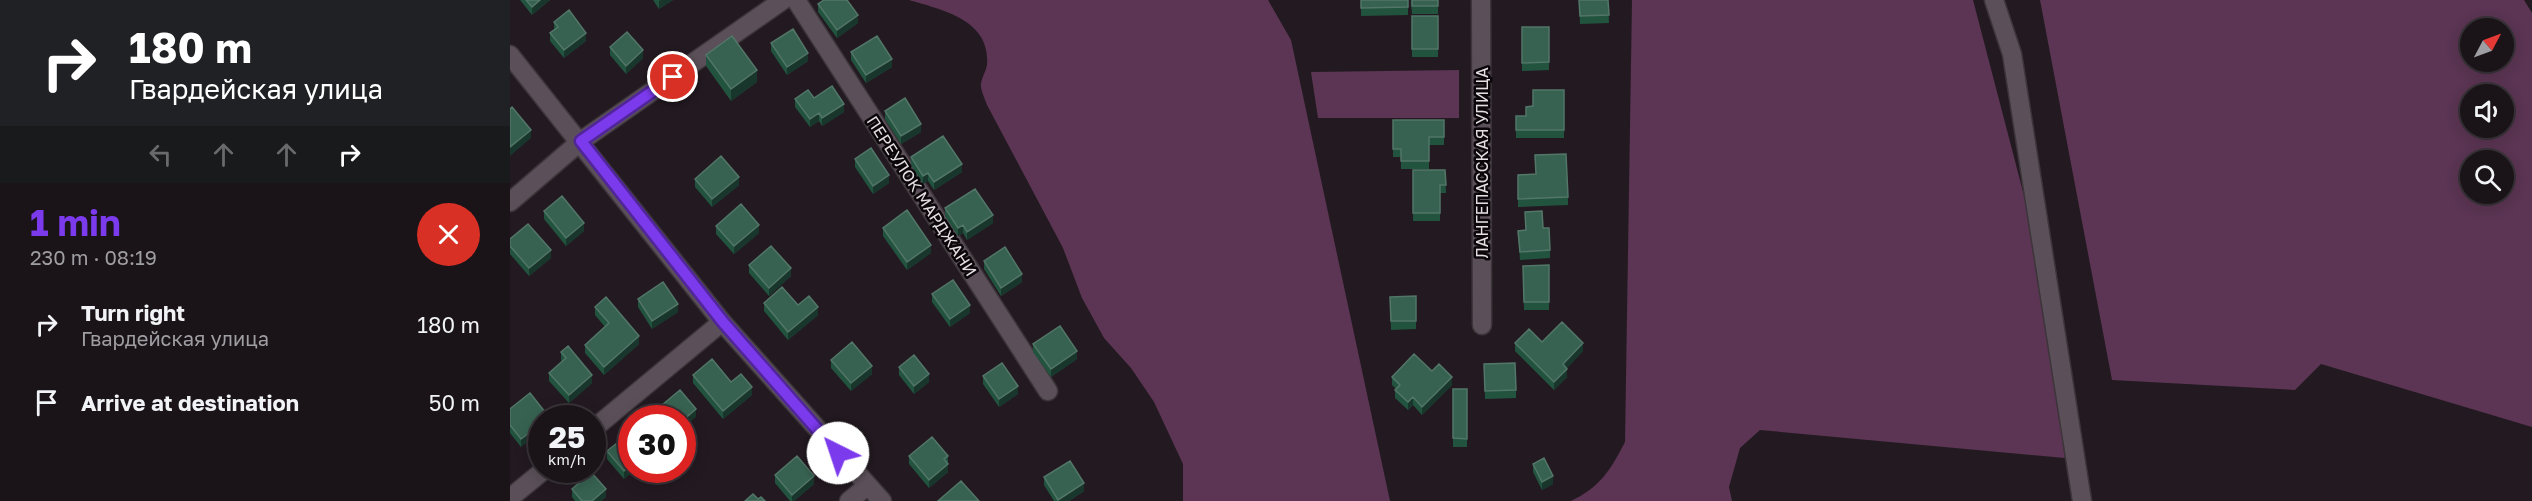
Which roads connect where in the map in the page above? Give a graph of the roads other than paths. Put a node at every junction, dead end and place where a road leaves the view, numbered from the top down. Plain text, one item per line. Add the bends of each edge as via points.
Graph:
1 (783, 0) edge
2 (796, 0) edge
3 (1481, 0) edge
4 (1994, 0) edge
5 (510, 55) edge
6 (581, 141) junction
7 (510, 202) edge
8 (723, 322) junction
9 (1482, 325) dead end
10 (1048, 391) dead end
11 (606, 418) edge
12 (528, 483) edge
13 (867, 486) junction
14 (510, 498) edge
15 (849, 501) edge
16 (882, 501) edge
17 (2082, 501) edge

1 - 6 street
2 - 10 street, ПЕРЕУЛОК МАРДЖАНИ
3 - 9 street, ЛАНГЕПАССКАЯ УЛИЦА
4 - 17 street via 2012,54
5 - 6 street
6 - 7 street
6 - 8 street
8 - 11 street
8 - 13 street
12 - 14 street
13 - 15 street
13 - 16 street

